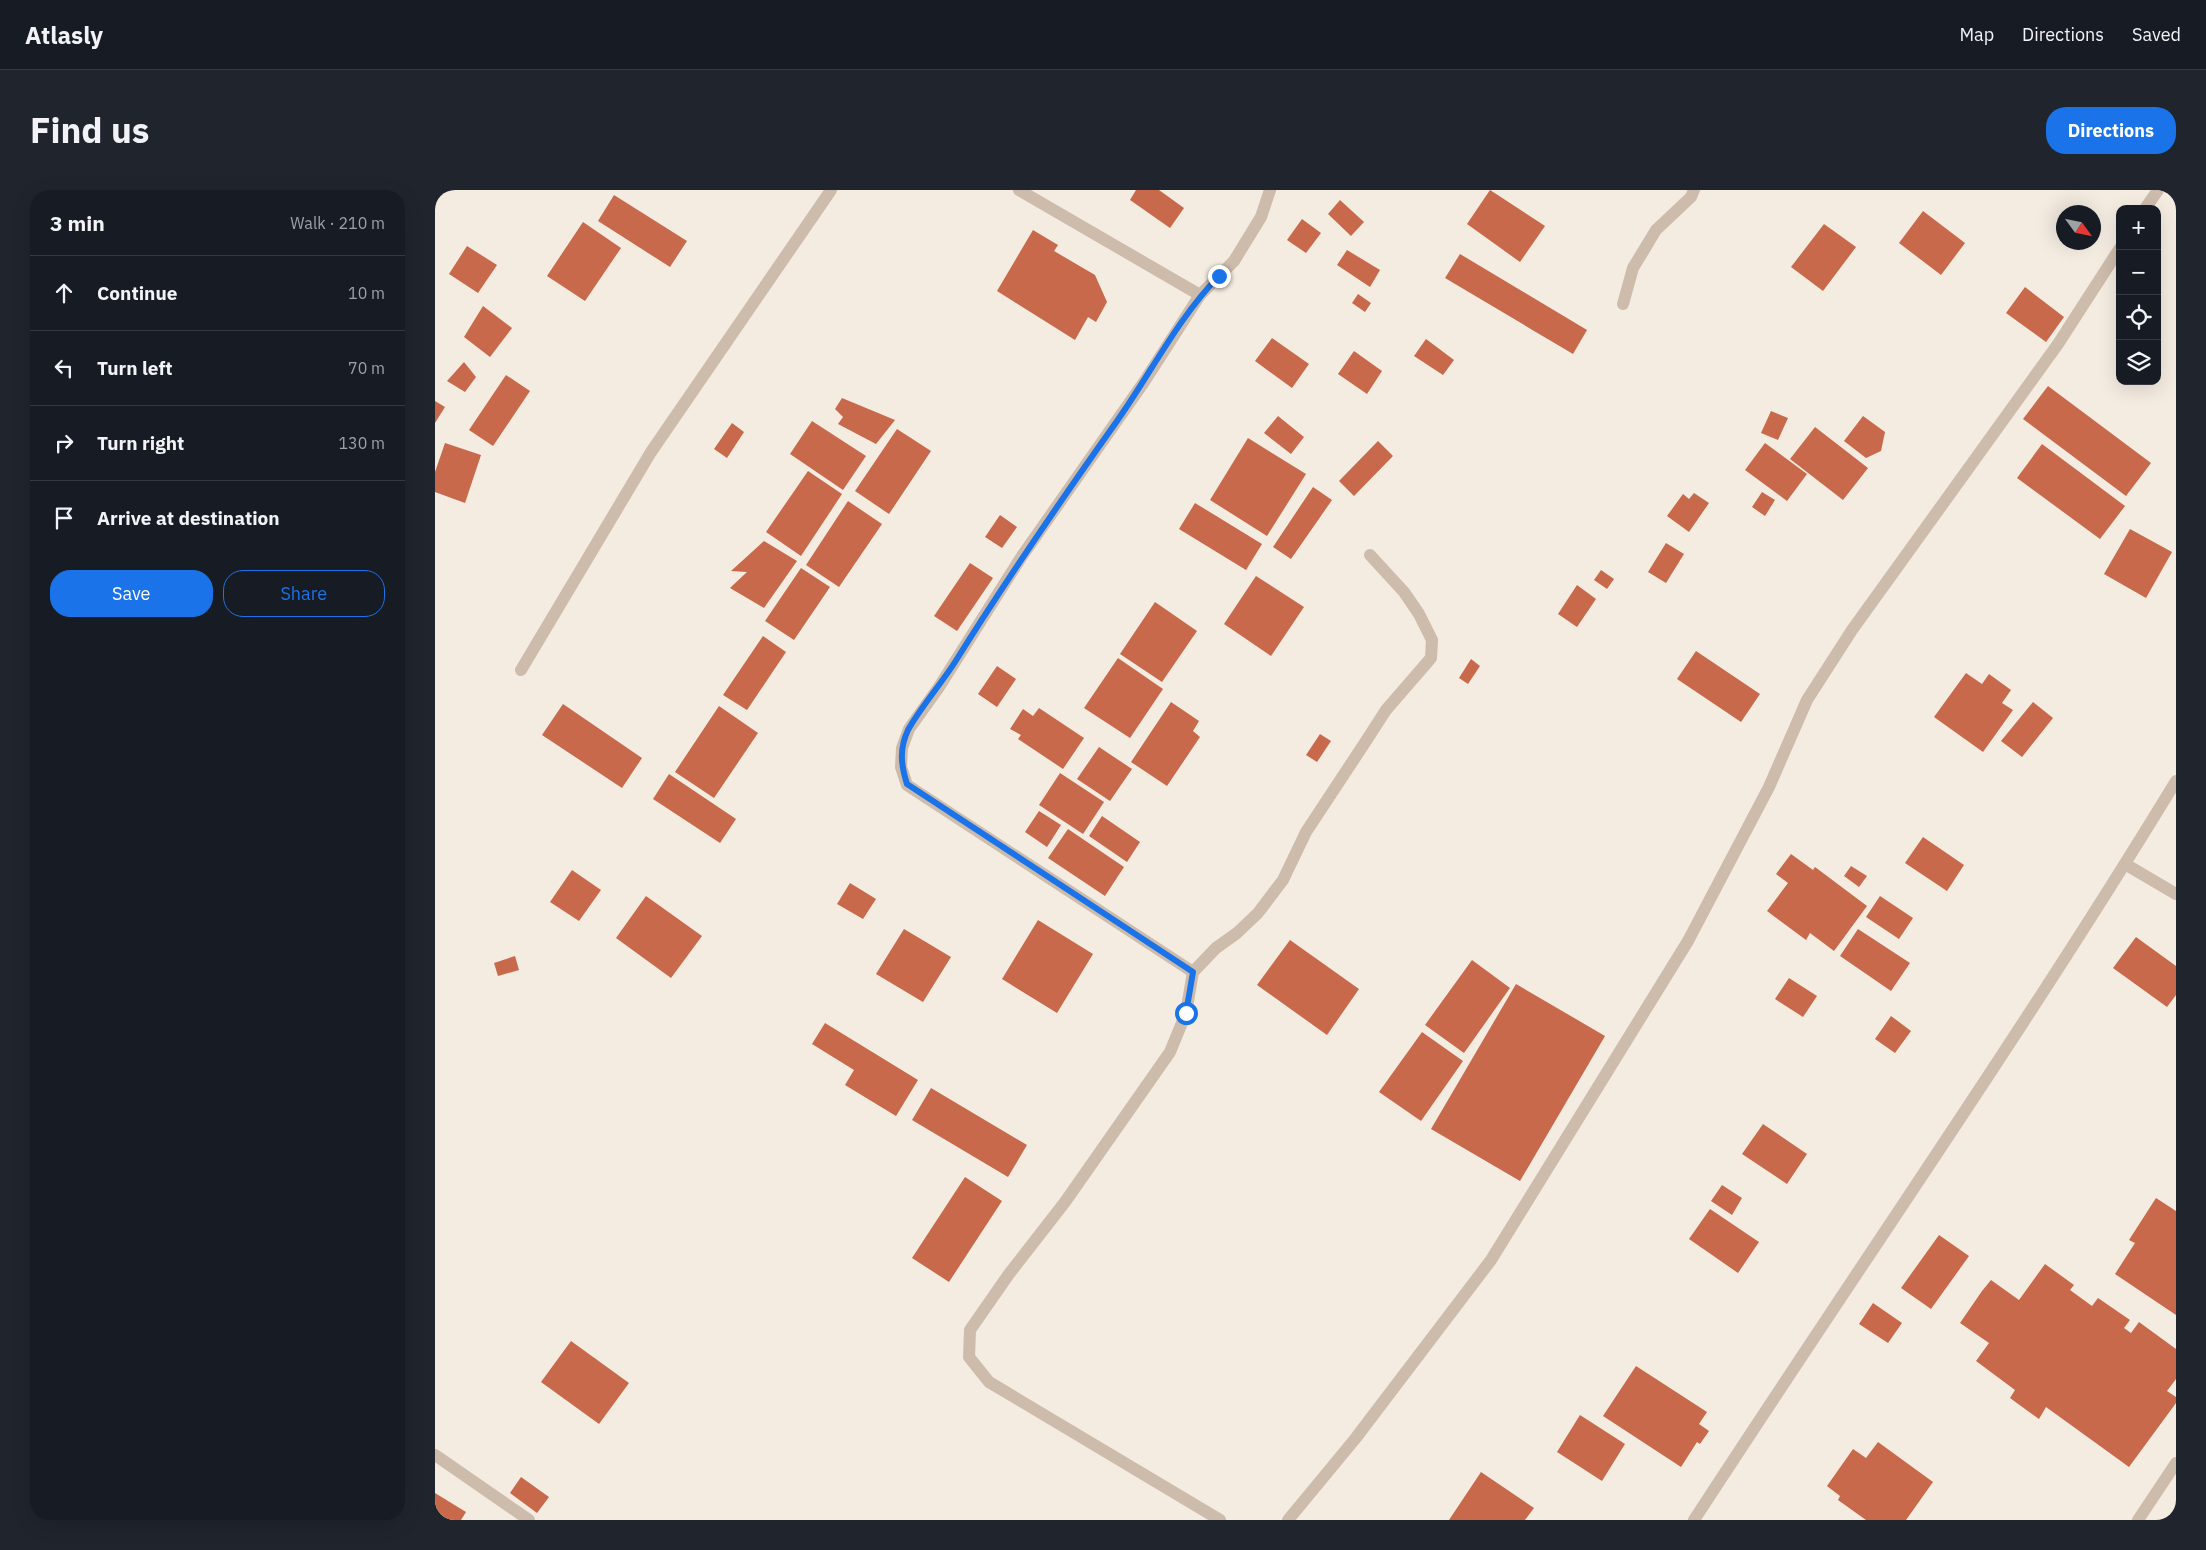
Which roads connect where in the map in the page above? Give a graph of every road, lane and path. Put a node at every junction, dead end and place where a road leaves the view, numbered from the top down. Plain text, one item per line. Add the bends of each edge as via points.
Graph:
1 (831, 190) edge
2 (1019, 190) edge
3 (1271, 190) edge
4 (1694, 190) edge
5 (2157, 190) edge
6 (2148, 205) edge
7 (2119, 250) edge
8 (1200, 295) junction
9 (1623, 304) dead end
10 (1370, 555) dead end
11 (521, 670) dead end
12 (2176, 781) edge
13 (2125, 864) junction
14 (2176, 894) edge
15 (1193, 972) junction
16 (435, 1454) edge
17 (2176, 1464) edge
18 (529, 1520) edge
19 (1220, 1520) edge
20 (1288, 1520) edge
21 (1694, 1520) edge
22 (2138, 1520) edge

1 - 11 street via 651,452
2 - 8 street
3 - 8 street via 1261,217 1234,260
4 - 9 street via 1691,197 1656,230 1633,268
5 - 6 street
7 - 20 street via 2058,344 1852,630 1807,700 1769,787 1688,941 1491,1260 1355,1439
8 - 15 street via 1144,382 1022,556 909,729 901,748 901,768 907,784
10 - 15 street via 1404,592 1419,614 1432,640 1431,658 1386,710 1306,832 1283,880 1258,913
12 - 13 street
13 - 14 street
13 - 21 street via 1927,1171
15 - 19 street via 1186,1013 1170,1052 1071,1194 970,1330 969,1357 989,1382
16 - 18 street
17 - 22 street

